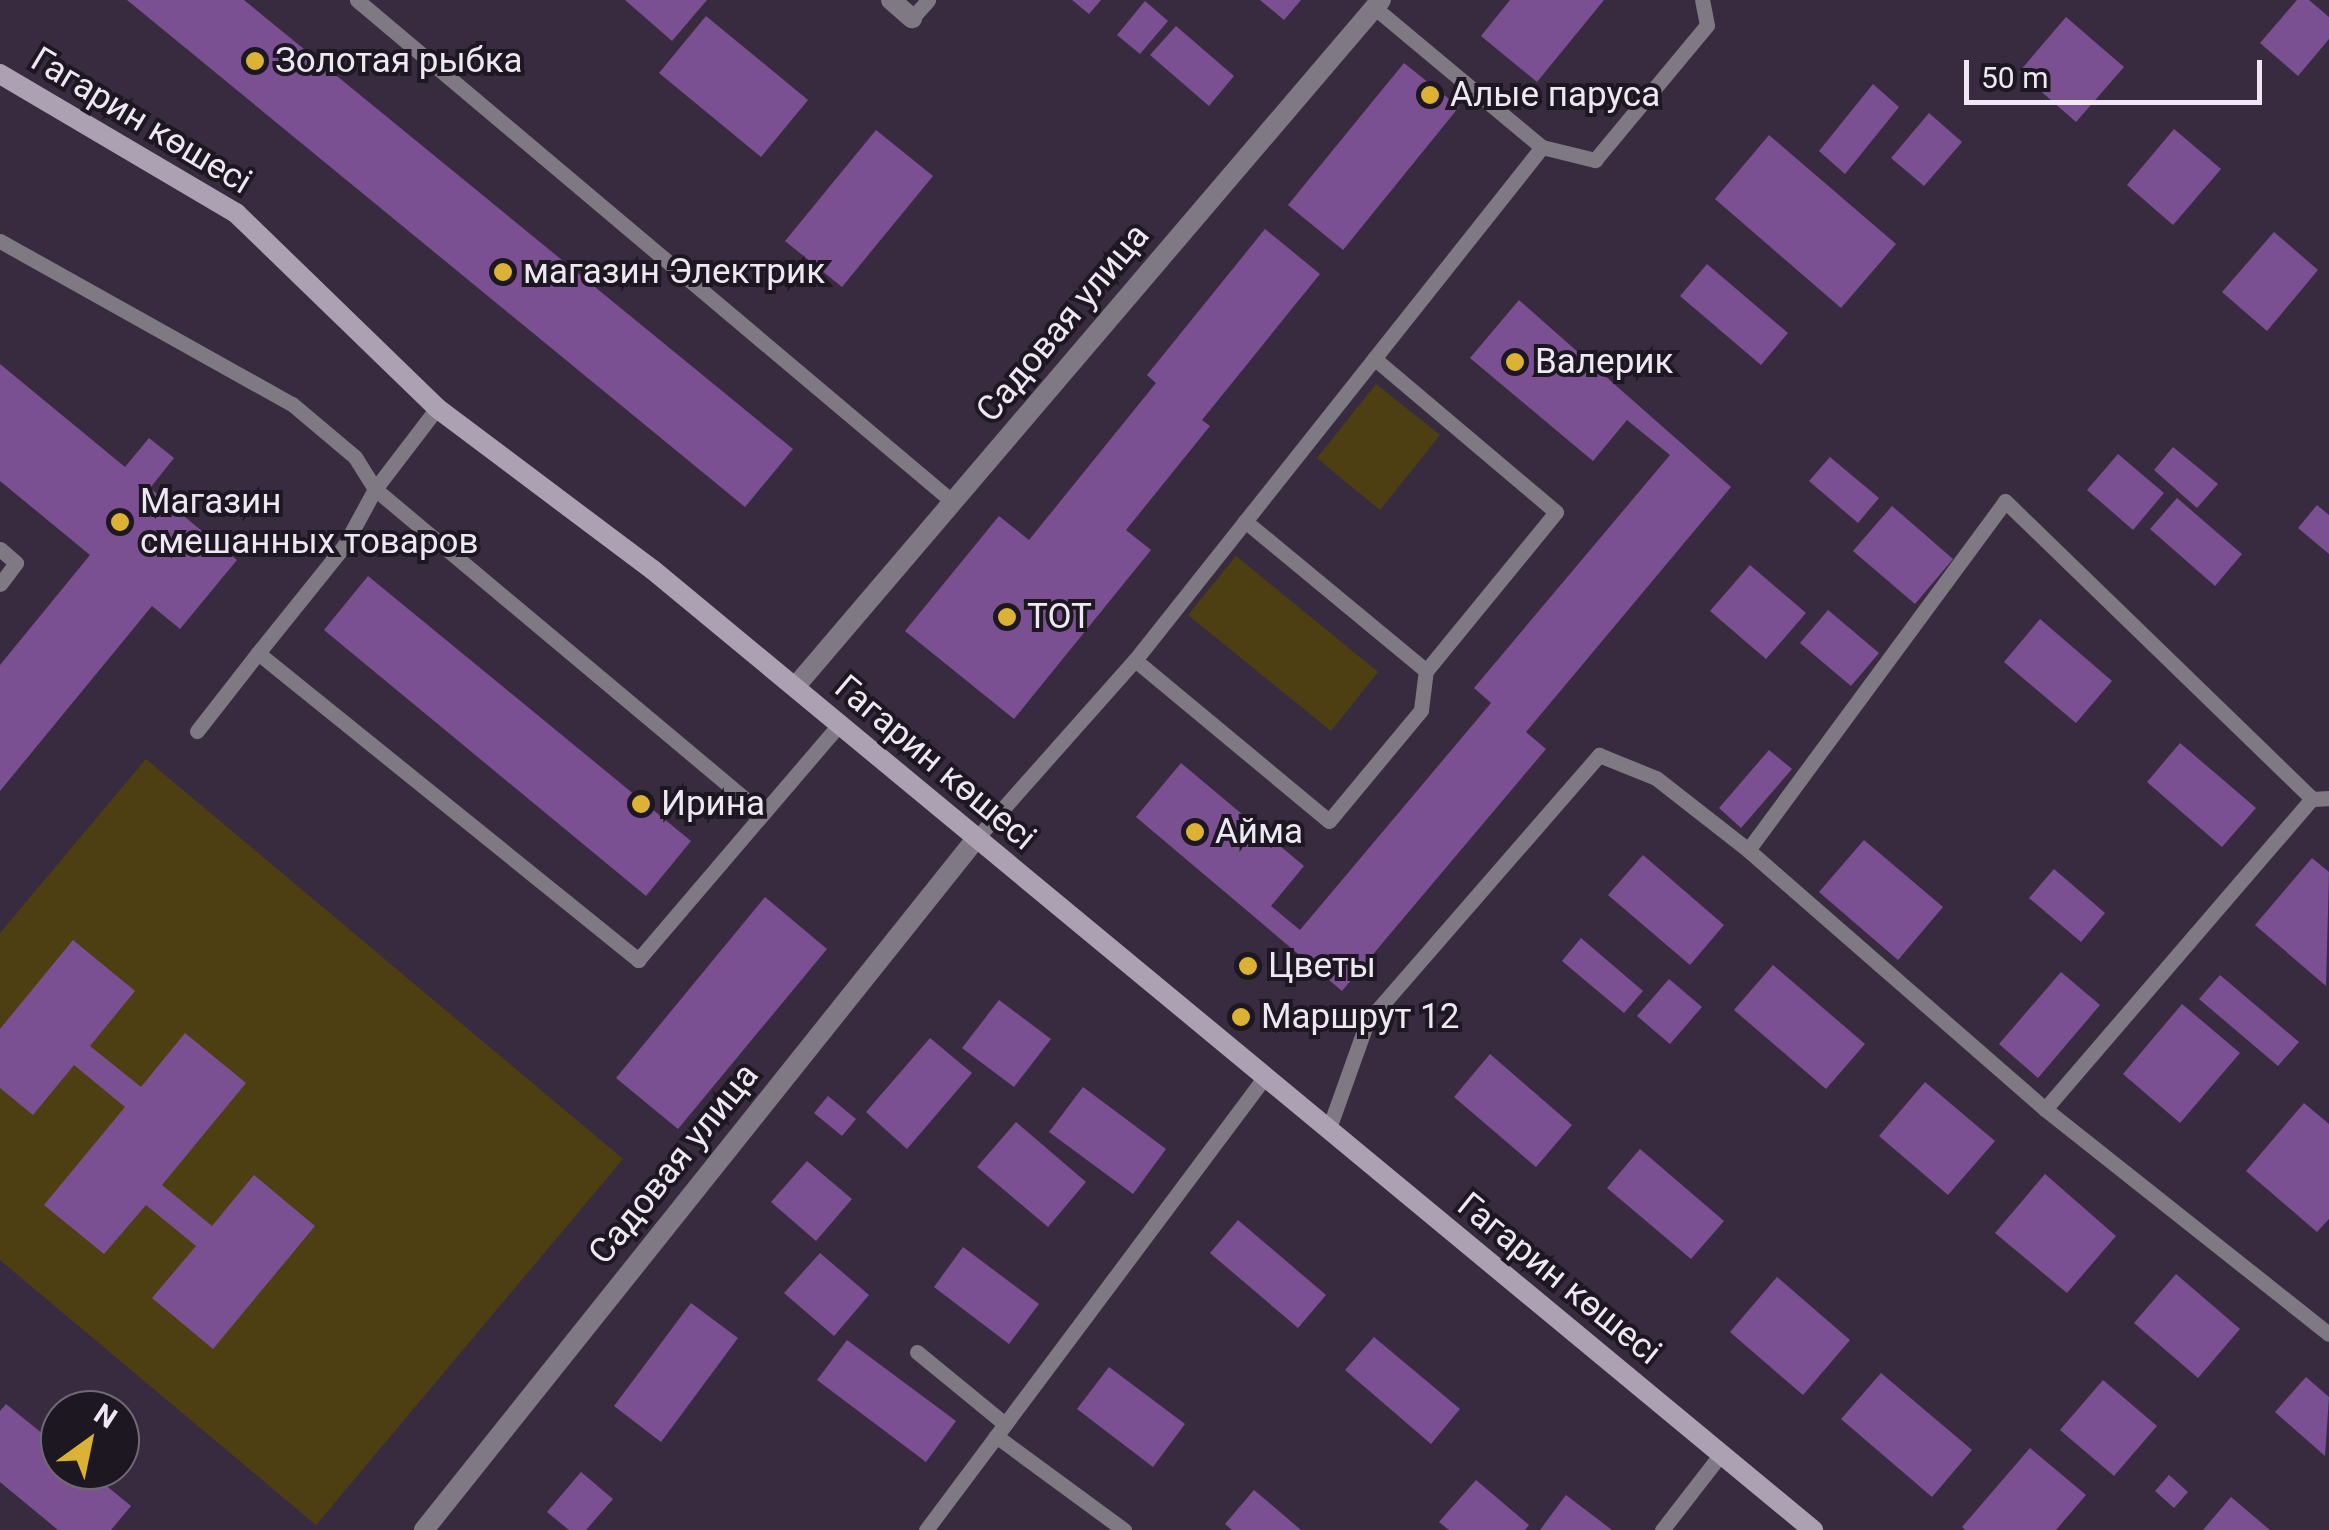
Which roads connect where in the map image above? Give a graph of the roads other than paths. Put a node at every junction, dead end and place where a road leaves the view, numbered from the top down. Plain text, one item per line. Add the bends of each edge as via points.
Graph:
1 (357, 0) edge
2 (891, 0) edge
3 (928, 0) edge
4 (1702, 0) edge
5 (1378, 4) edge
6 (912, 18) joint
7 (0, 74) edge
8 (1542, 147) junction
9 (0, 241) edge
10 (1374, 358) junction
11 (437, 408) junction
12 (375, 489) junction
13 (953, 502) junction
14 (1245, 521) junction
15 (0, 550) edge
16 (0, 584) edge
17 (258, 652) junction
18 (1135, 660) junction
19 (1426, 672) junction
20 (794, 688) junction
21 (840, 725) junction
22 (197, 731) dead end
23 (2321, 798) edge
24 (763, 814) junction
25 (974, 840) junction
26 (1748, 850) junction
27 (1264, 1078) junction
28 (2046, 1108) junction
29 (1328, 1131) junction
30 (2329, 1334) edge
31 (917, 1352) dead end
32 (1001, 1430) junction
33 (1721, 1454) junction
34 (424, 1530) edge
35 (926, 1530) edge
36 (1124, 1530) edge
37 (1662, 1530) edge
38 (1812, 1530) edge

1 - 13 lane
2 - 6 street
3 - 6 lane
4 - 8 lane via 1707,25 1595,160
5 - 8 lane
5 - 13 street, Садовая улица
7 - 11 street, Гагарин көшесі via 236,213
8 - 10 lane
9 - 12 lane via 292,404 355,457
10 - 14 lane
10 - 19 lane via 1556,512
11 - 12 lane
11 - 20 street, Гагарин көшесі via 654,570
12 - 17 lane via 344,546
12 - 24 lane
13 - 20 street, Садовая улица
14 - 18 lane
14 - 19 lane
15 - 16 lane via 16,563
17 - 22 lane
17 - 24 lane via 638,960
18 - 19 lane via 1329,821 1421,710
18 - 25 lane
20 - 21 street, Гагарин көшесі
21 - 24 lane
21 - 25 street, Гагарин көшесі
23 - 26 lane via 2005,502
23 - 28 lane
25 - 27 street, Гагарин көшесі
25 - 34 street, Садовая улица
26 - 28 lane
26 - 29 lane via 1656,778 1599,755 1367,1022
27 - 29 street, Гагарин көшесі
27 - 32 lane
28 - 30 lane
29 - 33 street, Гагарин көшесі
31 - 32 lane
32 - 35 lane
32 - 36 lane
33 - 37 lane
33 - 38 street, Гагарин көшесі

